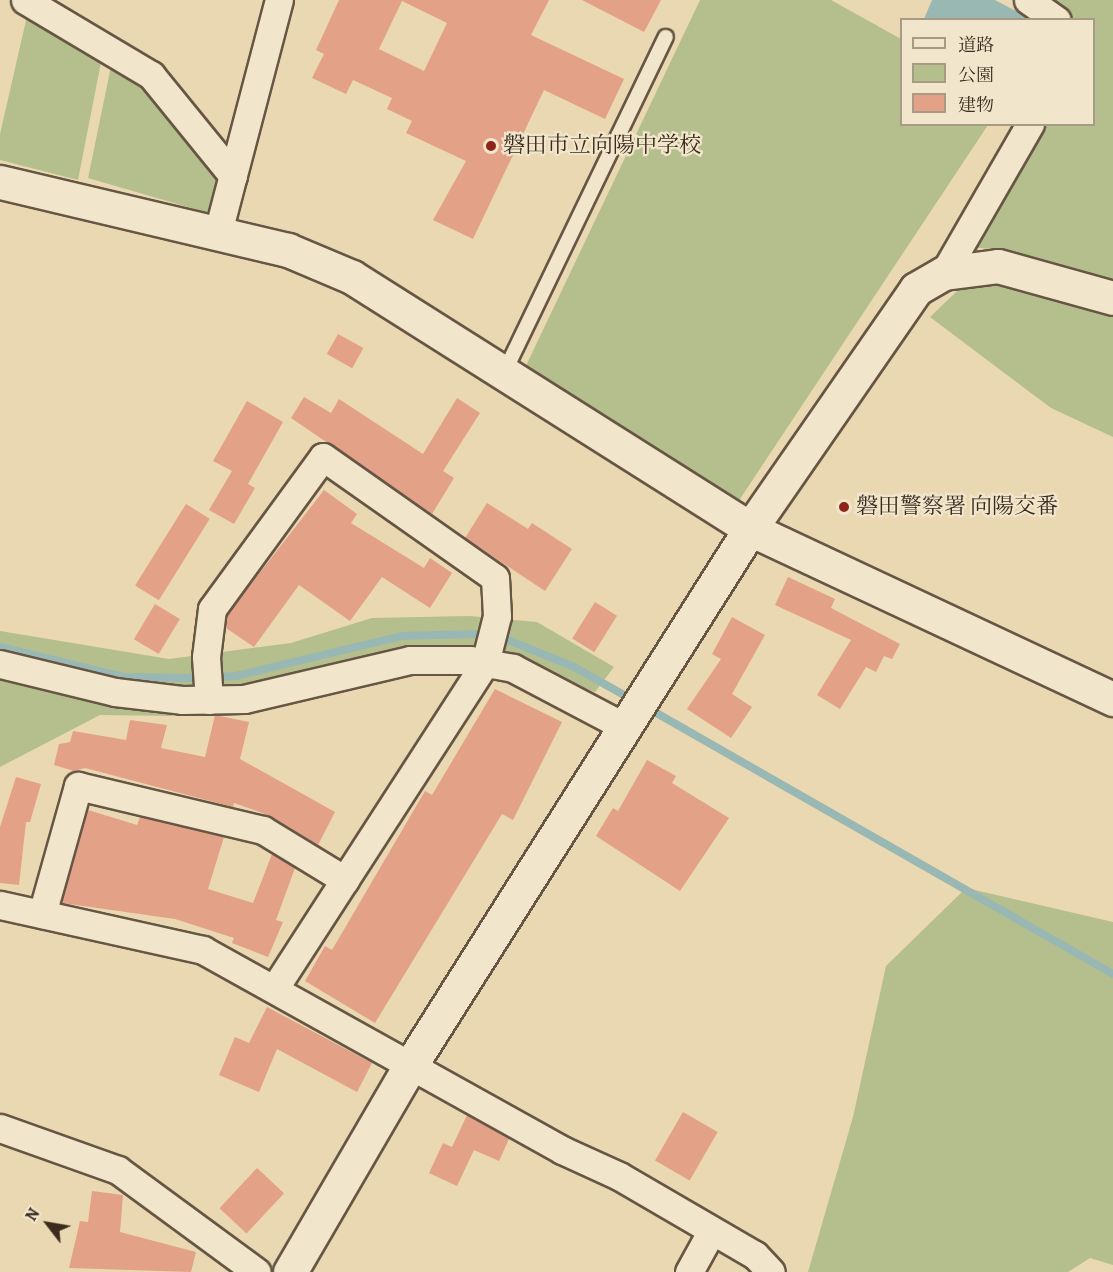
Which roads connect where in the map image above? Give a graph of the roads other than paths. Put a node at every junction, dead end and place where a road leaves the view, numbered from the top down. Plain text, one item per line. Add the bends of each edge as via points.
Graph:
1 (25, 0) edge
2 (279, 0) edge
3 (1028, 0) edge
4 (1054, 18) edge
5 (666, 37) dead end
6 (1029, 126) edge
7 (232, 176) junction
8 (0, 182) edge
9 (218, 232) junction
10 (944, 273) junction
11 (1113, 298) edge
12 (504, 373) junction
13 (750, 529) junction
14 (485, 663) junction
15 (0, 664) edge
16 (1113, 699) edge
17 (209, 700) junction
18 (625, 727) junction
19 (345, 880) junction
20 (0, 905) edge
21 (42, 914) junction
22 (274, 989) junction
23 (410, 1066) junction
24 (0, 1128) edge
25 (711, 1232) junction
26 (258, 1272) edge
27 (290, 1272) edge
28 (689, 1272) edge
29 (771, 1272) edge

1 - 7 street via 151,75
2 - 7 street
3 - 4 street
5 - 12 lane
6 - 10 street
7 - 9 street
8 - 9 street
9 - 12 street via 288,250 351,277
10 - 11 street via 998,266
10 - 13 street via 916,289
12 - 13 street
13 - 16 street
13 - 18 street
14 - 17 street via 410,660 244,699
14 - 17 street via 497,616 495,578 323,457 212,609 206,657
14 - 18 street via 513,668 558,688
14 - 19 street
15 - 17 street via 115,692
18 - 23 street
19 - 21 street via 263,830 78,786
19 - 22 street
20 - 21 street
21 - 22 street via 203,950
22 - 23 street
23 - 25 street via 619,1176
23 - 27 street
24 - 26 street via 118,1170
25 - 28 street
25 - 29 street via 755,1255

